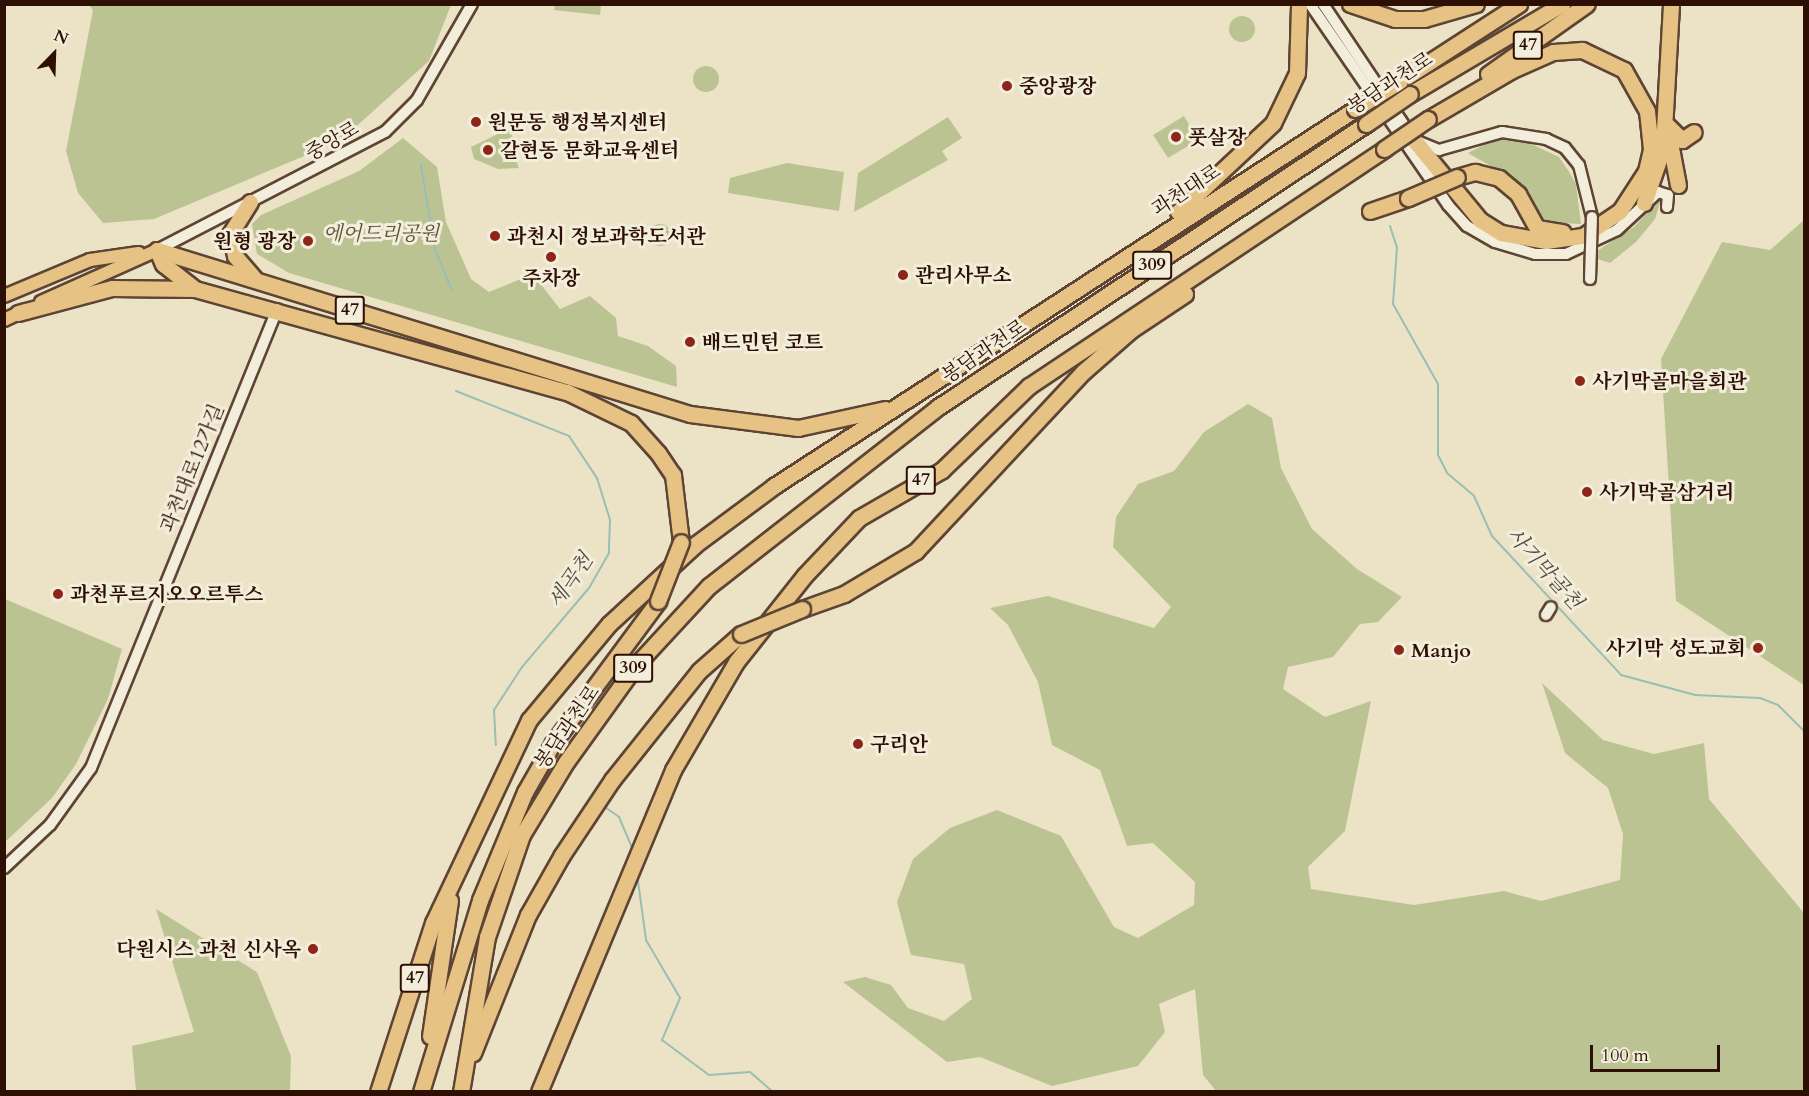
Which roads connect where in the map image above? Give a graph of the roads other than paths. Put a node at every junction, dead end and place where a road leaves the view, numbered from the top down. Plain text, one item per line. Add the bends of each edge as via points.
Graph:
1 (472, 4) edge
2 (1299, 4) edge
3 (1310, 4) edge
4 (1323, 4) edge
5 (1350, 4) edge
6 (1476, 4) edge
7 (1519, 4) edge
8 (1562, 4) edge
9 (1587, 4) edge
10 (1671, 4) edge
11 (1428, 119) junction
12 (1665, 120) junction
13 (1694, 132) dead end
14 (1414, 140) junction
15 (1349, 175) junction
16 (1678, 185) dead end
17 (1408, 198) junction
18 (250, 202) junction
19 (1644, 203) junction
20 (1668, 207) dead end
21 (1370, 212) dead end
22 (1399, 217) dead end
23 (1597, 221) junction
24 (1155, 236) junction
25 (157, 250) junction
26 (76, 265) junction
27 (1590, 279) dead end
28 (259, 281) junction
29 (77, 284) junction
30 (195, 289) junction
31 (4, 296) edge
32 (277, 309) junction
33 (11, 317) edge
34 (911, 400) junction
35 (458, 866) junction
36 (4, 868) edge
37 (465, 1069) junction
38 (425, 1075) junction
39 (378, 1092) edge
40 (421, 1092) edge
41 (461, 1092) edge
42 (539, 1092) edge

1 - 18 street, 중앙로 via 417,100 385,132
2 - 24 highway via 1297,73 1273,123
3 - 19 street via 1467,226 1514,249 1566,254 1617,230
4 - 14 street
5 - 6 highway via 1395,19 1424,19
7 - 24 highway, 과천대로 / 47, bridge
8 - 37 highway, 봉담과천로 / 309, bridge via 1410,94 938,407 778,528 709,586 636,665 566,762 522,836 487,937
9 - 11 highway, 47
10 - 12 highway
11 - 15 highway, 47, bridge
11 - 23 highway via 1553,52 1582,50 1624,70 1647,111 1651,149 1635,193
12 - 13 highway via 1682,140
12 - 16 highway
12 - 19 highway via 1657,177
14 - 23 highway via 1461,200 1501,232 1523,240 1568,240
14 - 23 street via 1439,150 1502,132 1546,139 1565,148 1579,165
15 - 37 highway, bridge via 1325,202 1131,330 1056,399 947,523 883,574 741,634 699,671 612,780 562,855 528,915
15 - 42 highway, 47 via 1058,366 942,470 878,503 852,525 736,662 674,770
17 - 21 highway
17 - 22 highway
17 - 23 highway, bridge via 1475,172 1509,184 1528,219 1544,230 1574,232
18 - 25 street, 중앙로
18 - 28 highway via 230,234 244,273
19 - 20 street via 1666,192
23 - 27 street, bridge
24 - 34 highway, 과천대로 / 47
25 - 26 main road, 47
25 - 28 highway, 47
25 - 29 main road
25 - 30 highway via 163,264
26 - 29 main road via 83,272
26 - 31 main road, 47
28 - 34 highway, 47 via 599,387 747,424 807,427
29 - 33 main road
30 - 32 highway
30 - 33 highway via 112,288
32 - 36 street, 과천대로12가길 via 91,768 50,825
32 - 38 highway, bridge via 567,392 631,423 673,475 681,542 658,601 553,743 525,792 480,900
34 - 35 highway, 47 via 774,486 696,544 609,624 529,720
35 - 38 highway via 438,960
35 - 39 highway, 47 via 433,923
37 - 41 highway
38 - 40 highway

